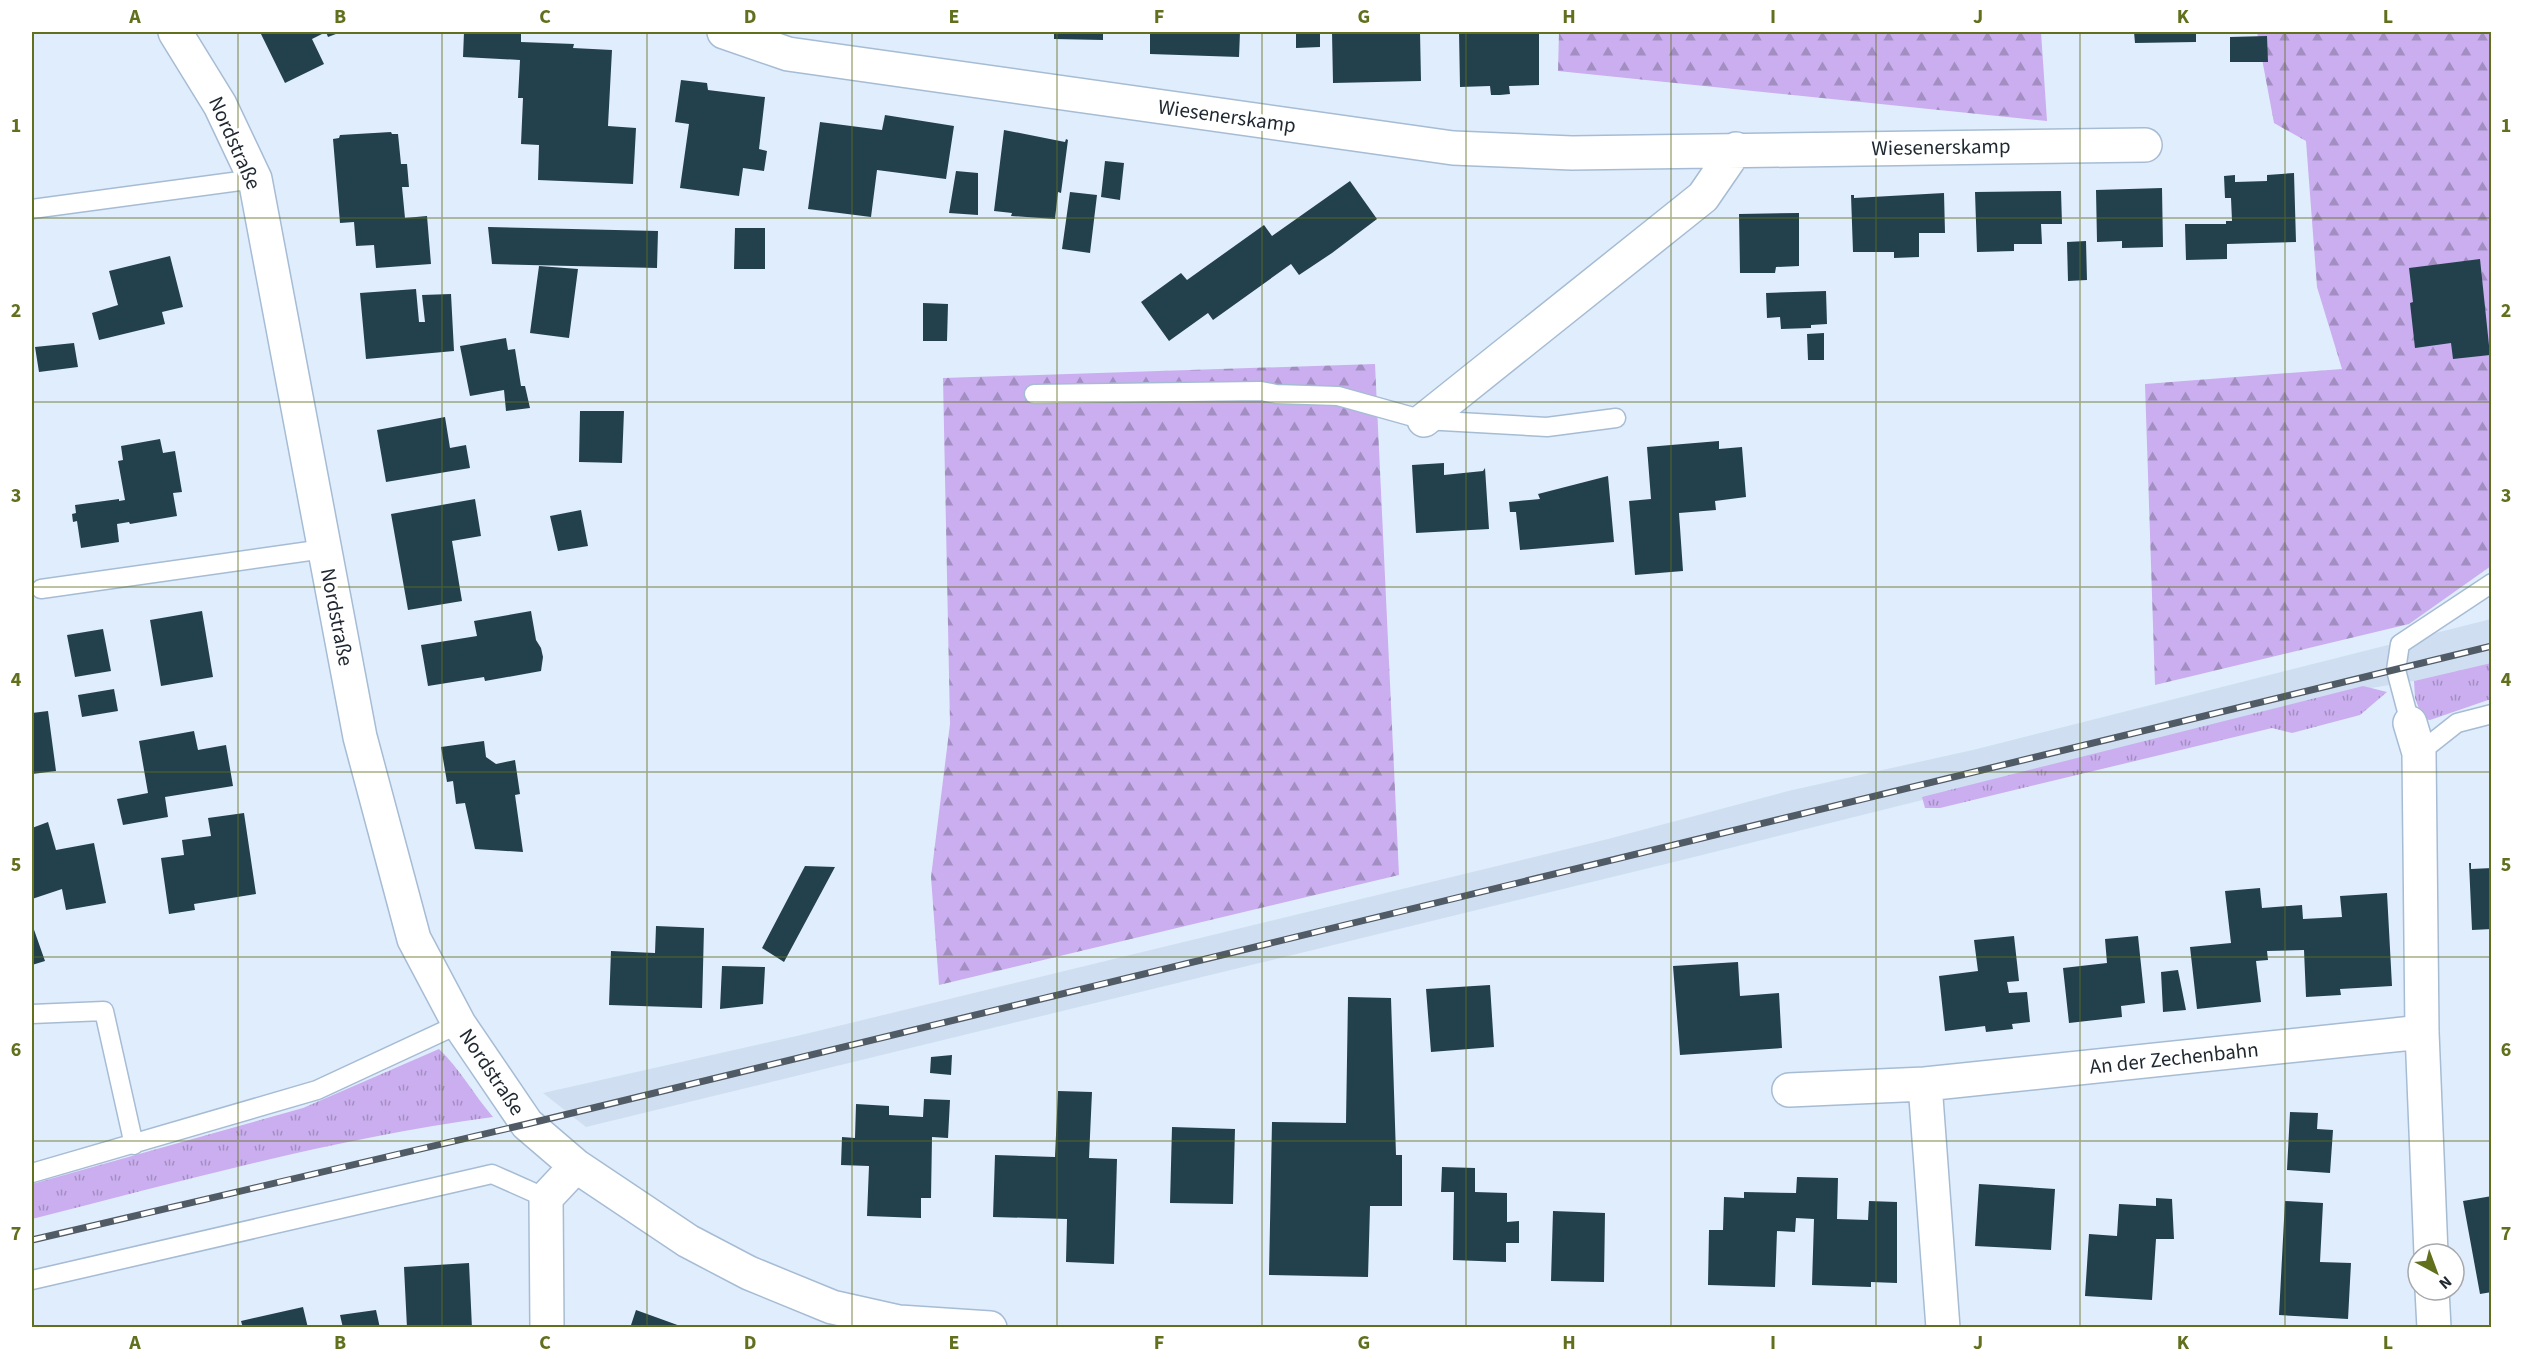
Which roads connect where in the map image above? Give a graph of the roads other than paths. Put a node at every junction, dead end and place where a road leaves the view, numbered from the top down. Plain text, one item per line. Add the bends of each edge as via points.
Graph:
1 (176, 32) edge
2 (724, 32) edge
3 (2145, 145) dead end
4 (1736, 149) junction
5 (255, 180) junction
6 (32, 209) edge
7 (1034, 394) dead end
8 (1616, 418) dead end
9 (1424, 420) junction
10 (324, 549) junction
11 (2492, 583) edge
12 (41, 589) dead end
13 (2492, 714) edge
14 (2414, 738) junction
15 (32, 1014) edge
16 (459, 1024) junction
17 (2422, 1032) junction
18 (1925, 1084) junction
19 (1790, 1090) dead end
20 (134, 1144) junction
21 (576, 1166) junction
22 (32, 1173) edge
23 (546, 1198) junction
24 (2431, 1242) edge
25 (32, 1280) edge
26 (2433, 1302) edge
27 (547, 1328) edge
28 (990, 1328) edge
29 (1943, 1328) edge
30 (2434, 1328) edge

1 - 5 street, Nordstraße via 220,105
2 - 4 street, Wiesenerskamp via 788,54 1453,147 1572,153
3 - 4 street, Wiesenerskamp
4 - 9 street via 1703,198
5 - 6 lane
5 - 10 street, Nordstraße
7 - 9 lane via 1261,391 1338,396
8 - 9 lane via 1547,427
10 - 12 lane
10 - 16 street, Nordstraße via 360,736 414,939
11 - 14 lane via 2400,644 2396,670
13 - 14 lane
14 - 17 street
15 - 20 lane via 104,1011
16 - 20 lane via 317,1090
16 - 21 street, Nordstraße via 527,1124
17 - 18 street, An der Zechenbahn
17 - 24 street
18 - 19 street, An der Zechenbahn
18 - 29 street
20 - 22 lane
21 - 23 street
21 - 28 street, Nordstraße via 688,1241 749,1273 832,1307 899,1322
23 - 25 lane via 492,1174
23 - 27 street
26 - 30 street

